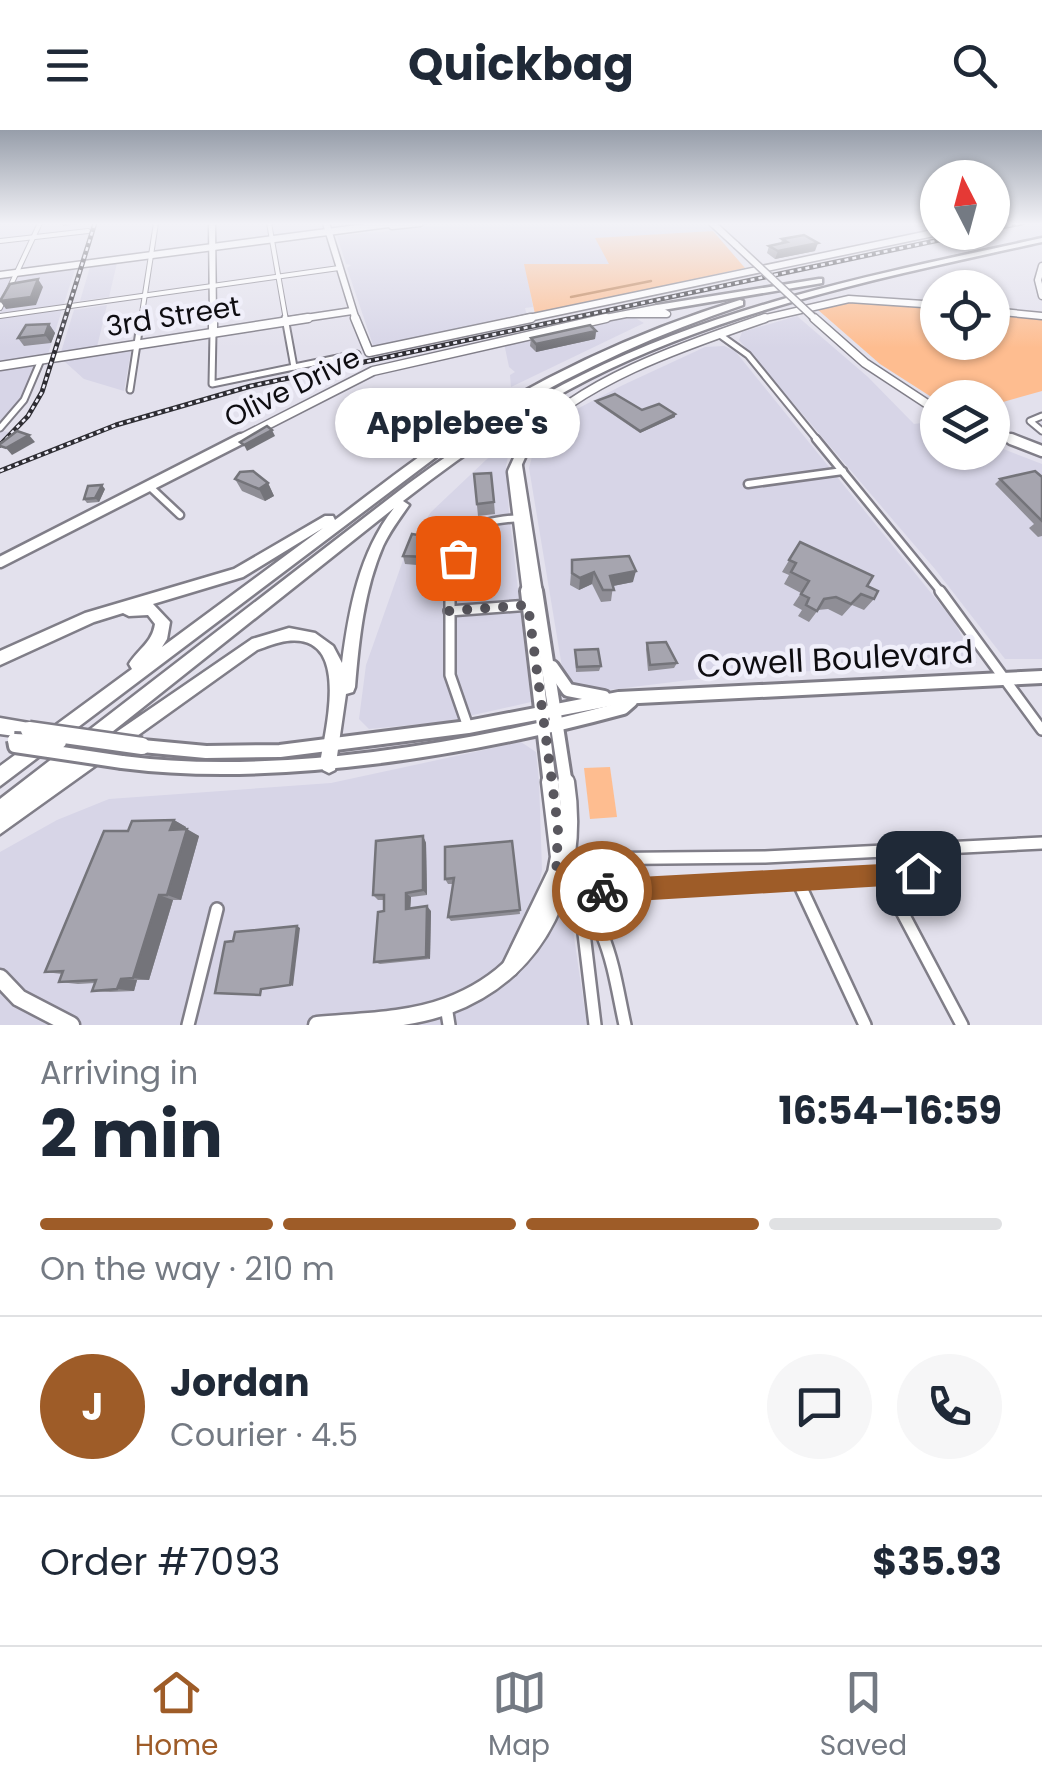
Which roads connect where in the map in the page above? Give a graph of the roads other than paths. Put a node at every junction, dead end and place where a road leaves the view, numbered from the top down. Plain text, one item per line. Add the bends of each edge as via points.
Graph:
1 (20, 265) edge
2 (81, 265) edge
3 (150, 265) edge
4 (212, 265) edge
5 (275, 265) edge
6 (339, 265) edge
7 (760, 265) edge
8 (783, 265) edge
9 (893, 265) edge
10 (935, 265) edge
11 (1042, 266) edge
12 (340, 268) junction
13 (16, 273) junction
14 (0, 276) edge
15 (277, 277) junction
16 (819, 281) junction
17 (212, 286) junction
18 (145, 296) junction
19 (1042, 296) edge
20 (920, 304) edge
21 (0, 308) edge
22 (657, 308) joint
23 (352, 311) junction
24 (1010, 313) edge
25 (0, 316) edge
26 (1042, 316) edge
27 (285, 322) junction
28 (213, 333) junction
29 (720, 336) junction
30 (138, 344) junction
31 (357, 354) dead end
32 (42, 360) junction
33 (0, 366) edge
34 (294, 367) junction
35 (130, 390) dead end
36 (920, 395) edge
37 (1042, 416) edge
38 (1, 428) edge
39 (1042, 431) edge
40 (1010, 441) edge
41 (467, 448) junction
42 (1042, 454) edge
43 (517, 466) joint
44 (843, 471) junction
45 (390, 484) junction
46 (748, 484) dead end
47 (148, 485) junction
48 (180, 515) dead end
49 (522, 518) junction
50 (0, 562) edge
51 (534, 604) junction
52 (449, 611) junction
53 (547, 656) junction
54 (0, 662) edge
55 (1042, 677) edge
56 (1003, 678) junction
57 (625, 699) junction
58 (85, 714) junction
59 (549, 720) junction
60 (0, 726) edge
61 (468, 728) junction
62 (1042, 730) edge
63 (14, 736) edge
64 (142, 746) joint
65 (334, 754) junction
66 (0, 777) edge
67 (0, 810) edge
68 (0, 825) edge
69 (1042, 843) edge
70 (565, 859) junction
71 (918, 873) dead end
72 (882, 874) junction
73 (796, 876) junction
74 (561, 882) junction
75 (586, 898) junction
76 (218, 909) dead end
77 (0, 978) edge
78 (448, 1016) edge
79 (71, 1025) edge
80 (188, 1025) edge
81 (317, 1025) edge
82 (595, 1025) edge
83 (625, 1025) edge
84 (865, 1025) edge
85 (962, 1025) edge

1 - 13 street
2 - 13 street
3 - 18 street
4 - 17 street
5 - 15 street
6 - 12 street
7 - 36 street, bridge
8 - 23 street via 370,352
9 - 16 highway
10 - 41 highway via 712,322 527,408
11 - 19 street
12 - 15 street
12 - 23 street
13 - 14 street
13 - 21 street
15 - 17 street
15 - 27 street
16 - 22 highway
16 - 45 highway via 690,319 600,357 504,406
17 - 18 street
17 - 28 street
18 - 25 street
18 - 30 street
20 - 29 street via 840,300
22 - 47 street, Olive Drive via 666,315 627,314 383,367
23 - 27 street, 3rd Street
24 - 26 street
27 - 28 street, 3rd Street
27 - 34 street
28 - 30 street, 3rd Street
28 - 34 street via 212,384
29 - 43 street via 566,409 528,438
29 - 44 street via 748,355
30 - 32 street, 3rd Street
30 - 35 street
31 - 34 street
32 - 33 street, 3rd Street
32 - 38 street via 24,400
37 - 39 street via 1030,421
40 - 42 street
41 - 65 highway via 404,504 379,542
41 - 67 highway
43 - 49 street
44 - 46 street
44 - 56 street
45 - 54 highway via 252,567 90,617
45 - 58 highway
47 - 48 street
47 - 50 street, Olive Drive
49 - 51 street
49 - 52 street via 487,520 468,530
51 - 52 street
51 - 53 street
51 - 59 street
52 - 61 street via 449,672
53 - 57 street via 568,690
53 - 59 street
54 - 58 highway via 118,613 157,612 163,630 152,651
55 - 56 street, Cowell Boulevard
56 - 57 street, Cowell Boulevard
56 - 62 street
57 - 59 street, Cowell Boulevard via 623,708
58 - 66 highway
59 - 61 street
59 - 65 street
59 - 70 street
60 - 63 highway
61 - 65 street
63 - 64 highway, bridge
63 - 65 street, bridge via 15,746 226,772
64 - 65 street
65 - 68 highway via 336,660 316,639 276,636 232,657
69 - 70 street
70 - 74 street
71 - 72 street
72 - 73 street
72 - 85 street
73 - 75 street via 607,889
73 - 84 street
74 - 75 street
74 - 78 street via 539,938
75 - 82 street
75 - 83 street via 600,922
76 - 80 street
77 - 79 street via 19,998
78 - 81 street

